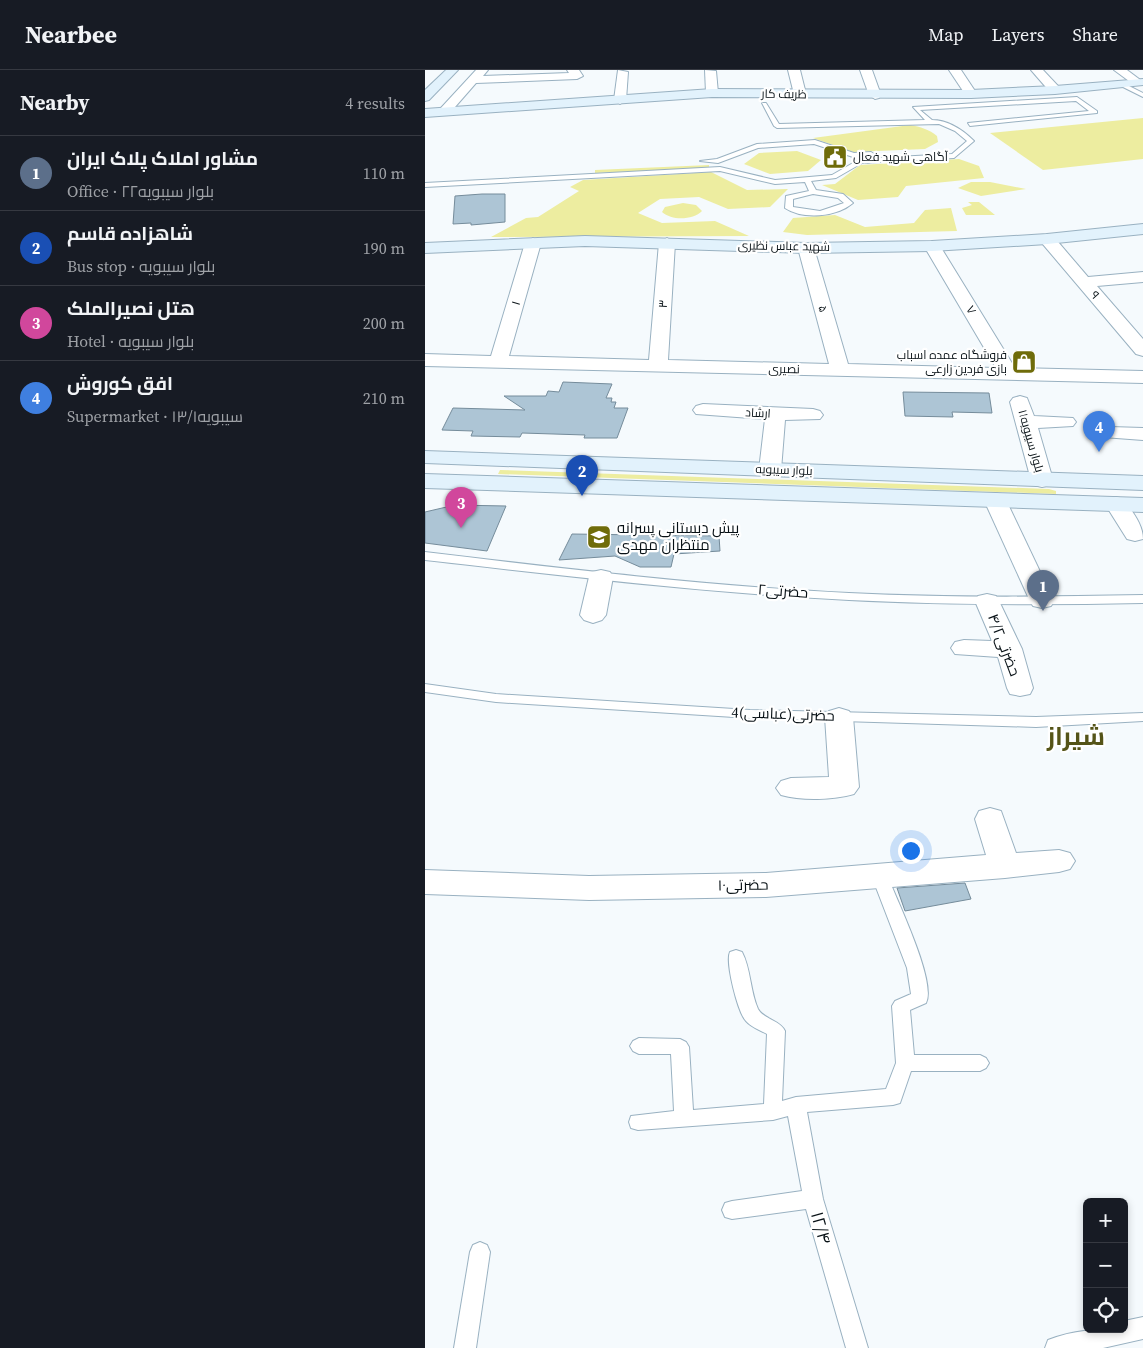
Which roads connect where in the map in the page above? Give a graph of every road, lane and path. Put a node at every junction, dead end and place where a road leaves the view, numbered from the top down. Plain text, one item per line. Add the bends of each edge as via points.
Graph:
1 (452, 70) edge
2 (482, 70) edge
3 (573, 70) edge
4 (794, 70) edge
5 (866, 70) edge
6 (955, 70) edge
7 (1037, 70) edge
8 (1120, 70) edge
9 (710, 71) edge
10 (622, 72) dead end
11 (471, 80) junction
12 (1140, 82) edge
13 (1121, 84) junction
14 (1055, 90) junction
15 (712, 93) junction
16 (800, 94) junction
17 (875, 94) junction
18 (971, 94) junction
19 (1143, 95) edge
20 (425, 97) edge
21 (620, 100) junction
22 (764, 104) dead end
23 (443, 112) junction
24 (425, 113) edge
25 (930, 122) junction
26 (970, 124) dead end
27 (964, 147) junction
28 (698, 162) dead end
29 (605, 167) dead end
30 (559, 170) dead end
31 (482, 173) dead end
32 (601, 175) junction
33 (550, 178) junction
34 (807, 179) junction
35 (425, 185) edge
36 (813, 192) junction
37 (1143, 229) edge
38 (1047, 239) junction
39 (667, 243) junction
40 (533, 244) junction
41 (932, 246) junction
42 (425, 248) edge
43 (806, 248) junction
44 (1143, 277) edge
45 (1084, 282) junction
46 (1143, 350) edge
47 (425, 360) edge
48 (498, 363) junction
49 (658, 366) junction
50 (840, 370) junction
51 (1009, 374) junction
52 (1143, 377) edge
53 (1020, 402) dead end
54 (703, 410) dead end
55 (776, 414) junction
56 (813, 415) dead end
57 (1025, 422) junction
58 (1066, 422) dead end
59 (1109, 433) dead end
60 (1143, 434) edge
61 (425, 457) edge
62 (770, 470) junction
63 (1042, 480) junction
64 (425, 481) edge
65 (1073, 481) junction
66 (495, 483) junction
67 (1143, 483) edge
68 (425, 499) edge
69 (995, 500) junction
70 (1079, 502) junction
71 (1117, 504) junction
72 (1143, 505) edge
73 (1135, 534) dead end
74 (425, 556) edge
75 (601, 577) junction
76 (1143, 599) edge
77 (987, 601) junction
78 (1042, 601) junction
79 (593, 615) dead end
80 (964, 648) dead end
81 (1009, 649) junction
82 (425, 688) edge
83 (1020, 688) dead end
84 (839, 717) junction
85 (1143, 717) edge
86 (791, 788) dead end
87 (990, 819) dead end
88 (1059, 862) dead end
89 (1005, 866) junction
90 (880, 877) junction
91 (425, 882) edge
92 (736, 957) dead end
93 (639, 1046) dead end
94 (905, 1063) junction
95 (980, 1063) dead end
96 (796, 1105) junction
97 (773, 1112) junction
98 (683, 1119) junction
99 (638, 1122) dead end
100 (813, 1199) junction
101 (732, 1210) dead end
102 (480, 1252) dead end
103 (1143, 1328) edge
104 (465, 1348) edge
105 (857, 1348) edge
106 (1056, 1348) edge

1 - 20 street
2 - 11 street
3 - 11 street via 577,76
4 - 16 street
5 - 17 street
6 - 18 street
7 - 14 street
8 - 12 street
9 - 15 street
10 - 21 street
11 - 23 street
12 - 13 street, ظریف کار
13 - 14 street, ظریف کار
13 - 19 lane
14 - 18 street, ظریف کار
15 - 16 street, ظریف کار
15 - 21 street, ظریف کار
16 - 17 street, ظریف کار
17 - 18 street, ظریف کار
21 - 23 street, ظریف کار
22 - 25 lane via 777,126
23 - 24 street, ظریف کار
25 - 26 lane via 915,108 1077,99 1095,112
25 - 27 lane via 940,122 957,130 971,141
27 - 28 lane via 853,155 815,142 757,146 718,160
27 - 34 lane via 953,156 860,161 834,177
29 - 32 lane via 586,171
30 - 33 lane via 569,172
31 - 35 lane
32 - 33 lane
32 - 34 lane via 720,169 775,182
33 - 35 lane
34 - 36 lane
36 - 36 lane via 789,198 789,208 809,214 835,212 849,203 840,196
37 - 38 street, شهید عباس نظیری
38 - 41 street, شهید عباس نظیری
38 - 45 street, ۹
39 - 40 street, شهید عباس نظیری via 585,241
39 - 43 street, شهید عباس نظیری
39 - 49 street, ۳
40 - 42 street, شهید عباس نظیری
40 - 48 street, ۱
41 - 43 street, شهید عباس نظیری
41 - 51 street, ۷
43 - 50 street, ۵
44 - 45 street
45 - 46 street, ۹
47 - 48 street, نصیری
48 - 49 street, نصیری
49 - 50 street, نصیری
50 - 51 street, نصیری
51 - 52 street, نصیری
53 - 57 street, بلوار سیبویه۱۱
54 - 55 street, ارشاد
55 - 56 street, ارشاد
55 - 62 street
57 - 58 street
57 - 63 street, بلوار سیبویه۱۱
59 - 60 street
61 - 62 street, بلوار سیبویه
62 - 63 street, بلوار سیبویه
63 - 65 street, بلوار سیبویه
64 - 66 street, بلوار سیبویه
65 - 67 street, بلوار سیبویه
65 - 70 street
66 - 68 street
66 - 69 street, بلوار سیبویه
69 - 70 street, بلوار سیبویه
69 - 78 street
70 - 71 street, بلوار سیبویه
71 - 72 street, بلوار سیبویه
71 - 73 street
74 - 75 lane, حضرتی۲
75 - 77 lane, حضرتی۲ via 846,596
75 - 79 street
76 - 78 lane, حضرتی۲
77 - 78 lane, حضرتی۲
77 - 81 street, حضرتی۴/۲
80 - 81 street
81 - 83 street, حضرتی۴/۲
82 - 84 lane, 4حضرتی(عباسی) via 496,698
84 - 85 lane, 4حضرتی(عباسی) via 1035,722
84 - 86 street via 844,786
87 - 89 street
88 - 89 street, حضرتی۱۰
89 - 90 street, حضرتی۱۰
90 - 91 street, حضرتی۱۰ via 766,884 589,888
90 - 94 lane via 916,968 920,998 901,1006
92 - 97 lane via 752,1016 776,1031
93 - 98 lane via 680,1047
94 - 95 lane
94 - 96 lane via 893,1097
96 - 97 lane
96 - 100 lane, ۱۲/۴
97 - 98 lane
98 - 99 lane
100 - 101 lane
100 - 105 lane, ۱۲/۴
102 - 104 lane
103 - 106 lane

